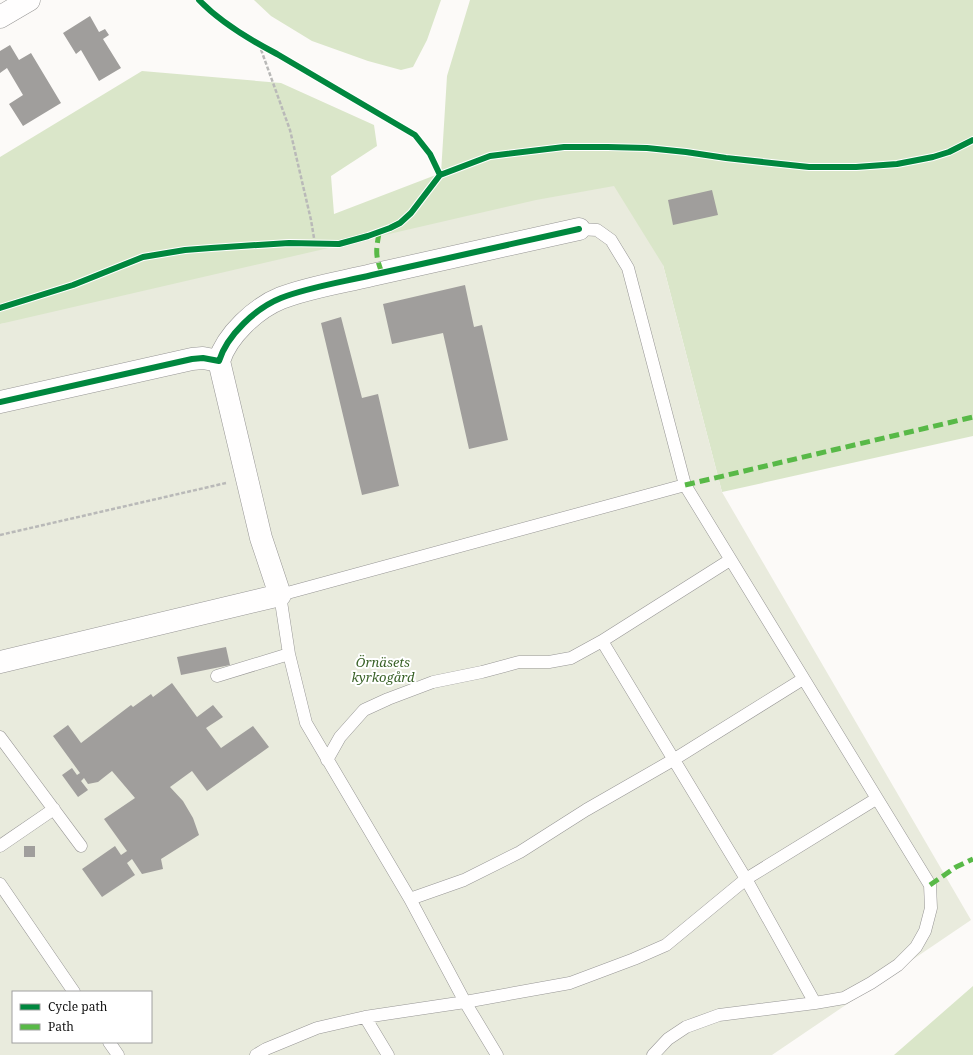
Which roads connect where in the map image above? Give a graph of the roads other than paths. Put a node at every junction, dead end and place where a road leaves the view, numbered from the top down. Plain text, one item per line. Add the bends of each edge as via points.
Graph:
1 (29, 0) edge
2 (0, 17) edge
3 (579, 229) joint
4 (219, 361) junction
5 (0, 402) edge
6 (685, 486) junction
7 (730, 560) junction
8 (280, 595) junction
9 (602, 641) junction
10 (289, 654) junction
11 (0, 662) edge
12 (218, 676) dead end
13 (803, 679) junction
14 (0, 737) edge
15 (327, 760) junction
16 (673, 760) junction
17 (876, 798) junction
18 (54, 809) junction
19 (0, 846) edge
20 (81, 846) dead end
21 (746, 879) junction
22 (0, 884) edge
23 (410, 899) junction
24 (73, 991) edge
25 (465, 1002) junction
26 (815, 1003) junction
27 (365, 1017) junction
28 (110, 1043) edge
29 (118, 1055) edge
30 (256, 1055) edge
31 (388, 1055) edge
32 (497, 1055) edge
33 (653, 1055) edge

1 - 2 street
3 - 4 street via 280,298 257,312 240,328 226,345
3 - 6 lane via 597,230 611,240 628,268
4 - 5 street via 192,359
4 - 8 street via 260,538
6 - 7 lane
6 - 8 lane
7 - 9 lane
7 - 13 lane
8 - 10 lane
8 - 11 street
9 - 15 lane via 571,658 550,662 519,662 434,682 388,699 364,710 340,737
9 - 16 lane
10 - 12 lane
10 - 15 lane via 306,723
13 - 16 lane
13 - 17 lane
14 - 18 lane
15 - 23 lane
16 - 21 lane
16 - 23 lane via 520,852 464,880
17 - 21 lane
17 - 26 lane via 930,885 931,908 925,931 916,947 898,965 871,983 844,998
18 - 19 lane
18 - 20 lane
21 - 25 lane via 666,945 570,983
21 - 26 lane
22 - 24 lane
23 - 25 lane
25 - 27 lane
25 - 32 lane
26 - 33 lane via 718,1015 686,1027 668,1039
27 - 30 lane via 317,1028
27 - 31 lane
28 - 29 lane

